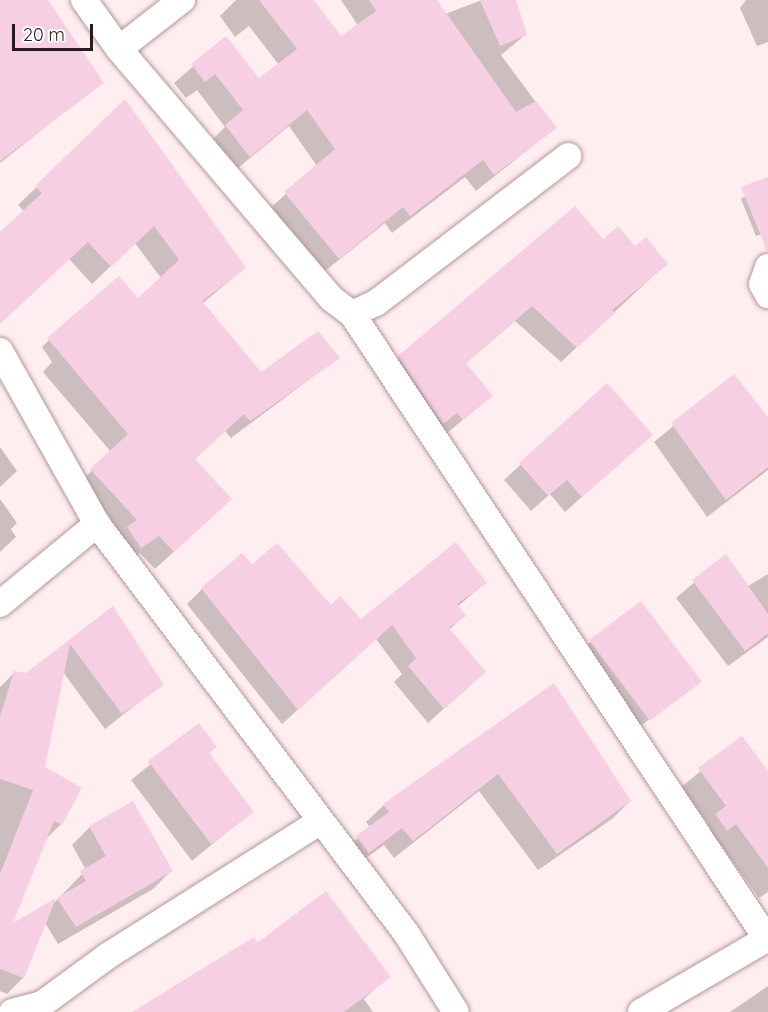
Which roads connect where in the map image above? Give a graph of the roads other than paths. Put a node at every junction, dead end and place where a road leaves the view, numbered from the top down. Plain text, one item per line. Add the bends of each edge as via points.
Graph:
1 (84, 0) edge
2 (182, 0) edge
3 (119, 49) junction
4 (568, 156) dead end
5 (768, 267) edge
6 (768, 295) edge
7 (352, 314) junction
8 (0, 351) edge
9 (97, 524) junction
10 (0, 604) edge
11 (318, 823) junction
12 (768, 938) edge
13 (12, 1012) edge
14 (456, 1012) edge
15 (641, 1012) edge

1 - 3 street
2 - 3 street
3 - 7 street via 332,299
4 - 7 street via 376,303
5 - 6 street via 762,284
7 - 12 street
8 - 9 street
9 - 10 street
9 - 11 street
11 - 13 street via 109,955 42,1004
11 - 14 street via 406,933
12 - 15 street

